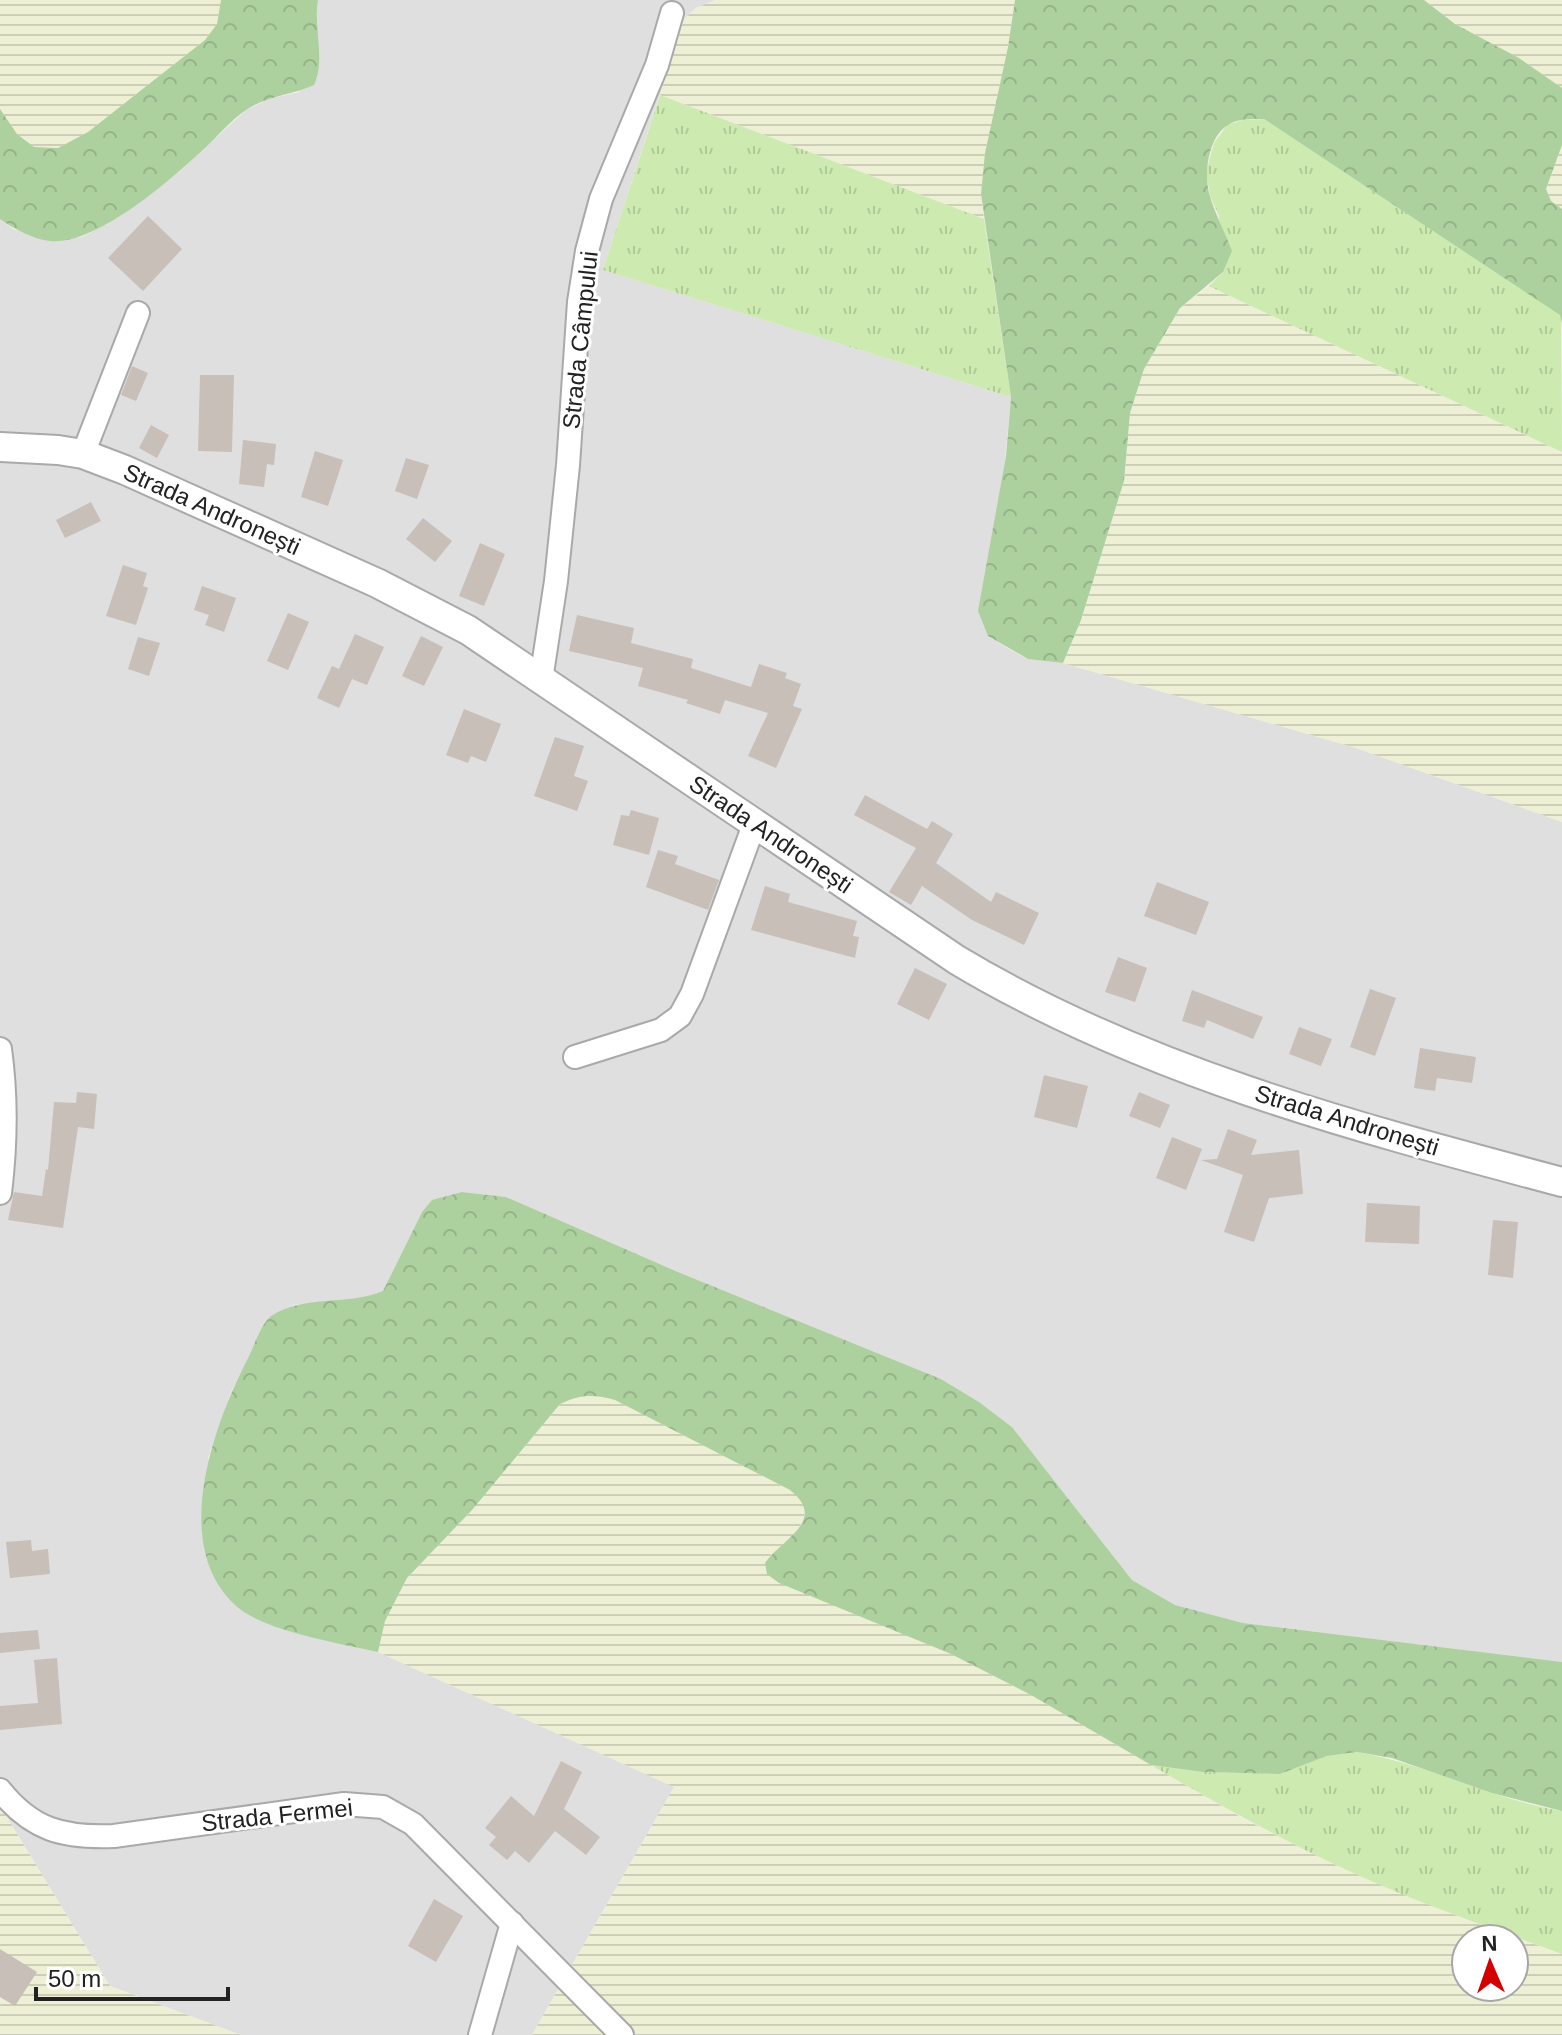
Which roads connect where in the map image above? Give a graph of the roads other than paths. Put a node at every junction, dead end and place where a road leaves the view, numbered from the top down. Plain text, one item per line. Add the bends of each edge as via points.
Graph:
1 (672, 13) dead end
2 (138, 313) dead end
3 (0, 447) edge
4 (83, 454) junction
5 (541, 680) junction
6 (755, 822) junction
7 (0, 1049) edge
8 (575, 1057) dead end
9 (1562, 1182) edge
10 (0, 1193) edge
11 (0, 1790) edge
12 (512, 1923) junction
13 (480, 2035) edge
14 (622, 2035) edge

1 - 5 street, Strada Câmpului via 657,65 601,199 587,251 561,537
2 - 4 street
3 - 4 street, Strada Andronești
4 - 5 street, Strada Andronești via 377,583 468,630
5 - 6 street, Strada Andronești
6 - 8 street via 680,1016 661,1030
6 - 9 street, Strada Andronești via 957,960 1015,995 1089,1029 1271,1100
7 - 10 street via 6,1146
11 - 12 street, Strada Fermei via 26,1816 79,1837 344,1804 383,1807 413,1824
12 - 13 street
12 - 14 street, Strada Fermei

